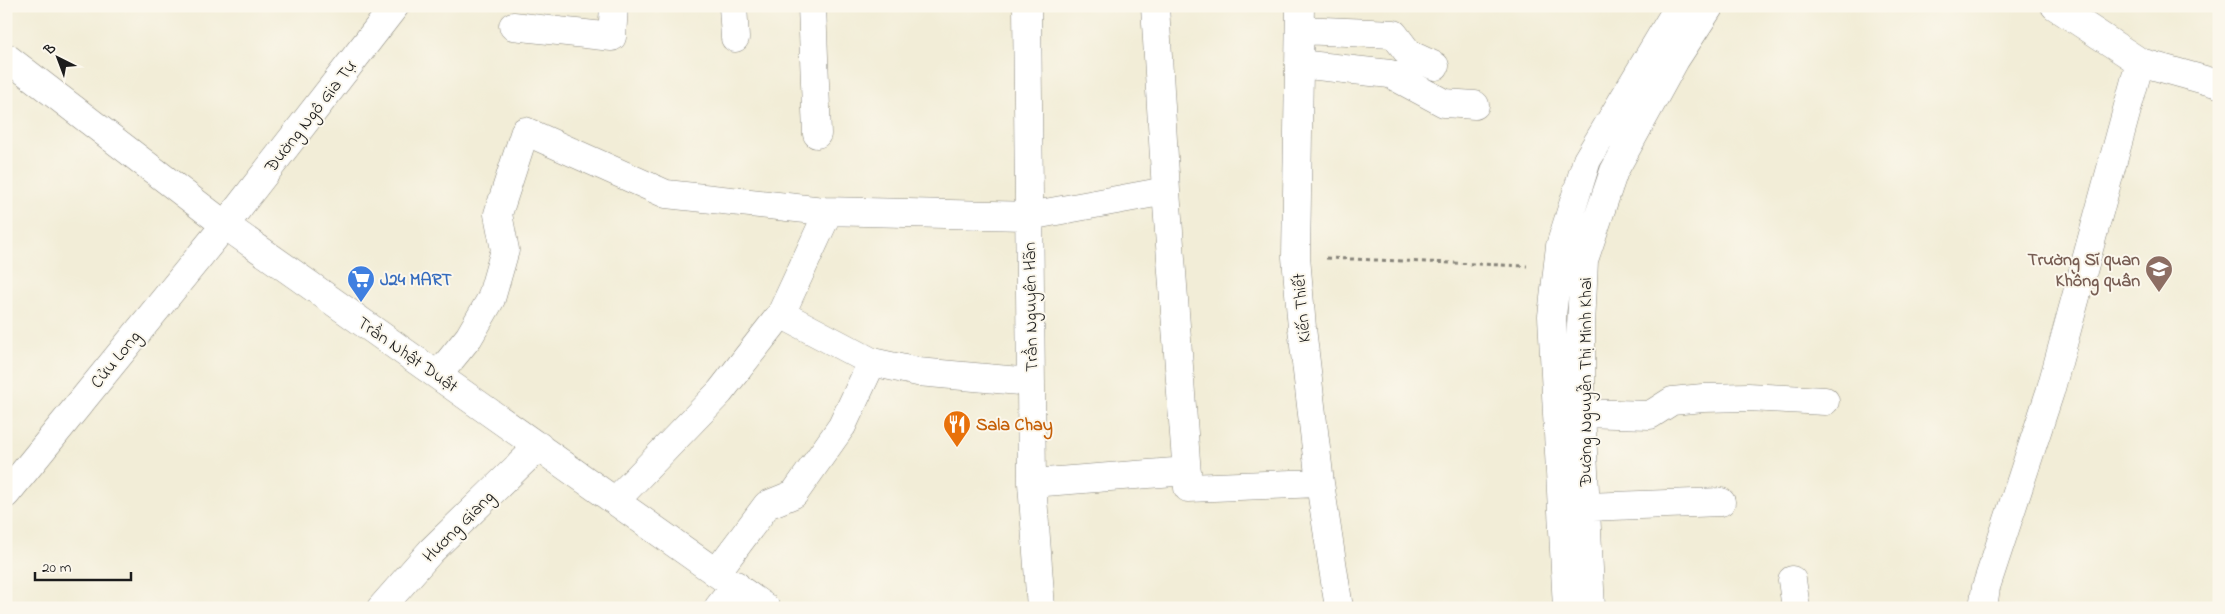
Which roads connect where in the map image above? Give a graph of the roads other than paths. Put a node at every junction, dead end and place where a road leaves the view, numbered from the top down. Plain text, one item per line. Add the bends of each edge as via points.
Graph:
1 (395, 6) edge
2 (614, 6) edge
3 (732, 6) edge
4 (812, 6) edge
5 (1028, 6) edge
6 (1155, 6) edge
7 (1679, 6) edge
8 (1710, 6) edge
9 (2055, 6) edge
10 (1300, 18) edge
11 (513, 26) dead end
12 (735, 38) dead end
13 (6, 57) edge
14 (2140, 62) junction
15 (1299, 64) junction
16 (1435, 66) dead end
17 (2219, 84) edge
18 (1475, 105) dead end
19 (817, 134) dead end
20 (1166, 191) junction
21 (824, 211) junction
22 (1029, 216) junction
23 (225, 225) junction
24 (781, 314) junction
25 (872, 362) junction
26 (438, 375) junction
27 (1031, 382) junction
28 (1825, 402) dead end
29 (1581, 413) junction
30 (539, 446) junction
31 (1187, 470) junction
32 (1032, 483) junction
33 (1320, 483) junction
34 (6, 494) edge
35 (616, 500) junction
36 (1721, 502) dead end
37 (1586, 507) junction
38 (726, 579) junction
39 (1792, 580) dead end
40 (381, 608) edge
41 (718, 608) edge
42 (766, 608) edge
43 (1041, 608) edge
44 (1339, 608) edge
45 (1567, 608) edge
46 (1591, 608) edge
47 (1796, 608) edge
48 (1983, 608) edge

1 - 23 street, Đường Ngô Gia Tự
2 - 11 street via 612,37
3 - 12 street
4 - 19 street
5 - 22 street, Trần Nguyên Hãn
6 - 20 street
7 - 45 street, Đường Nguyễn Thị Minh Khai via 1587,160 1560,246 1552,316
8 - 29 street, Đường Nguyễn Thị Minh Khai via 1675,60 1614,171 1584,260
9 - 14 street
10 - 15 street, Kiến Thiết
10 - 16 street via 1394,34 1409,54
13 - 23 street, Trần Nhật Duật
14 - 17 street
14 - 48 street via 2050,392 1986,587
15 - 18 street via 1390,74 1444,103
15 - 33 street, Kiến Thiết via 1296,257
20 - 22 street
20 - 31 street
21 - 22 street
21 - 24 street via 824,221
21 - 26 street via 666,194 524,131 498,214 505,250 490,299 469,337
22 - 27 street, Trần Nguyên Hãn
23 - 26 street, Trần Nhật Duật
23 - 34 street, Cửu Long
24 - 25 street
24 - 35 street via 720,392
25 - 27 street via 918,372
25 - 38 street via 842,426 794,494 767,505
26 - 30 street, Trần Nhật Duật
27 - 32 street, Trần Nguyên Hãn
28 - 29 street via 1703,398 1672,401 1650,414
29 - 37 street, Đường Nguyễn Thị Minh Khai
30 - 35 street, Trần Nhật Duật
30 - 40 street, Hương Giang via 431,551
31 - 32 street
31 - 33 street via 1188,488
32 - 43 street, Trần Nguyên Hãn
33 - 44 street, Kiến Thiết
35 - 38 street, Trần Nhật Duật
36 - 37 street
37 - 46 street, Đường Nguyễn Thị Minh Khai
38 - 41 street
38 - 42 street, Trần Nhật Duật
39 - 47 street

